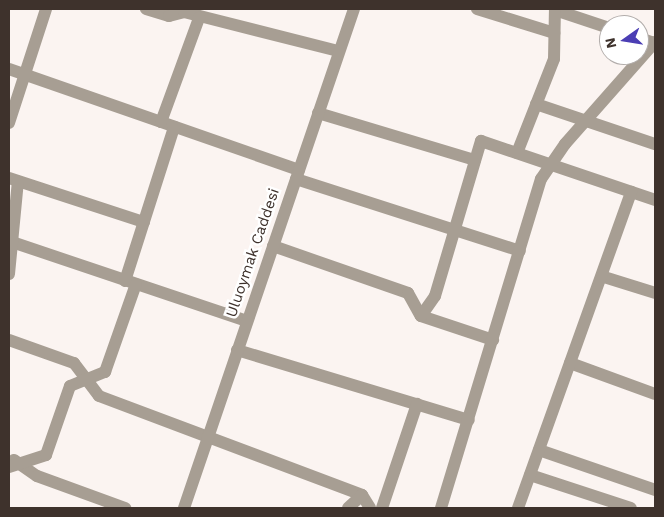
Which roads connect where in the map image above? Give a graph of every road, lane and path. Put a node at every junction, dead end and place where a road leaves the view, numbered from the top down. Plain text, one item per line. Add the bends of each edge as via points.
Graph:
1 (46, 9) edge
2 (146, 9) edge
3 (354, 9) edge
4 (478, 9) edge
5 (183, 10) edge
6 (555, 10) edge
7 (199, 18) junction
8 (599, 25) edge
9 (554, 33) junction
10 (655, 42) edge
11 (338, 51) junction
12 (9, 69) edge
13 (26, 72) junction
14 (536, 104) junction
15 (318, 113) junction
16 (586, 121) junction
17 (161, 122) junction
18 (9, 123) edge
19 (174, 127) junction
20 (655, 144) edge
21 (516, 153) junction
22 (475, 160) junction
23 (551, 165) junction
24 (298, 174) junction
25 (13, 179) edge
26 (631, 192) junction
27 (655, 200) edge
28 (144, 222) junction
29 (454, 231) junction
30 (11, 242) edge
31 (273, 246) junction
32 (520, 251) junction
33 (9, 274) edge
34 (604, 278) junction
35 (130, 282) junction
36 (655, 293) edge
37 (421, 316) junction
38 (247, 321) junction
39 (9, 340) edge
40 (493, 340) junction
41 (237, 350) junction
42 (570, 363) junction
43 (86, 379) junction
44 (655, 394) edge
45 (417, 404) junction
46 (470, 420) junction
47 (208, 434) junction
48 (539, 450) junction
49 (12, 462) edge
50 (530, 475) junction
51 (655, 490) edge
52 (362, 495) junction
53 (126, 508) edge
54 (184, 508) edge
55 (348, 508) edge
56 (370, 508) edge
57 (382, 508) edge
58 (441, 508) edge
59 (518, 508) edge
60 (631, 508) edge

1 - 13 street
2 - 5 street via 169,16
3 - 11 street, Uluoymak Caddesi
4 - 9 street
5 - 7 street
6 - 8 street
6 - 9 street
7 - 11 street
7 - 17 street
9 - 14 street via 554,59
10 - 16 street
11 - 15 street, Uluoymak Caddesi
12 - 13 street
13 - 17 street
13 - 18 street
14 - 16 street
14 - 21 street
15 - 22 street
15 - 24 street, Uluoymak Caddesi
16 - 20 street
16 - 23 street
17 - 19 street
19 - 24 street
19 - 28 street
21 - 22 street via 481,140
21 - 23 street
22 - 29 street
23 - 26 street
23 - 32 street via 541,179
24 - 29 street
24 - 31 street, Uluoymak Caddesi
25 - 28 street
25 - 30 street
26 - 27 street
26 - 34 street
28 - 35 street
29 - 32 street
29 - 37 street via 435,296
30 - 33 street
30 - 35 street
31 - 37 street via 408,294
31 - 38 street, Uluoymak Caddesi
32 - 40 street
34 - 36 street
34 - 42 street
35 - 38 street
35 - 43 street via 106,372
37 - 40 street
38 - 41 street, Uluoymak Caddesi
39 - 43 street via 74,363
40 - 46 street
41 - 45 street
41 - 47 street, Uluoymak Caddesi
42 - 44 street
42 - 48 street
43 - 47 street via 99,396
43 - 49 street via 70,386 46,455
45 - 46 street
45 - 57 street
46 - 58 street
47 - 52 street
47 - 54 street, Uluoymak Caddesi
48 - 50 street
48 - 51 street
49 - 53 street via 37,476
50 - 59 street
50 - 60 street
52 - 55 street
52 - 56 street

